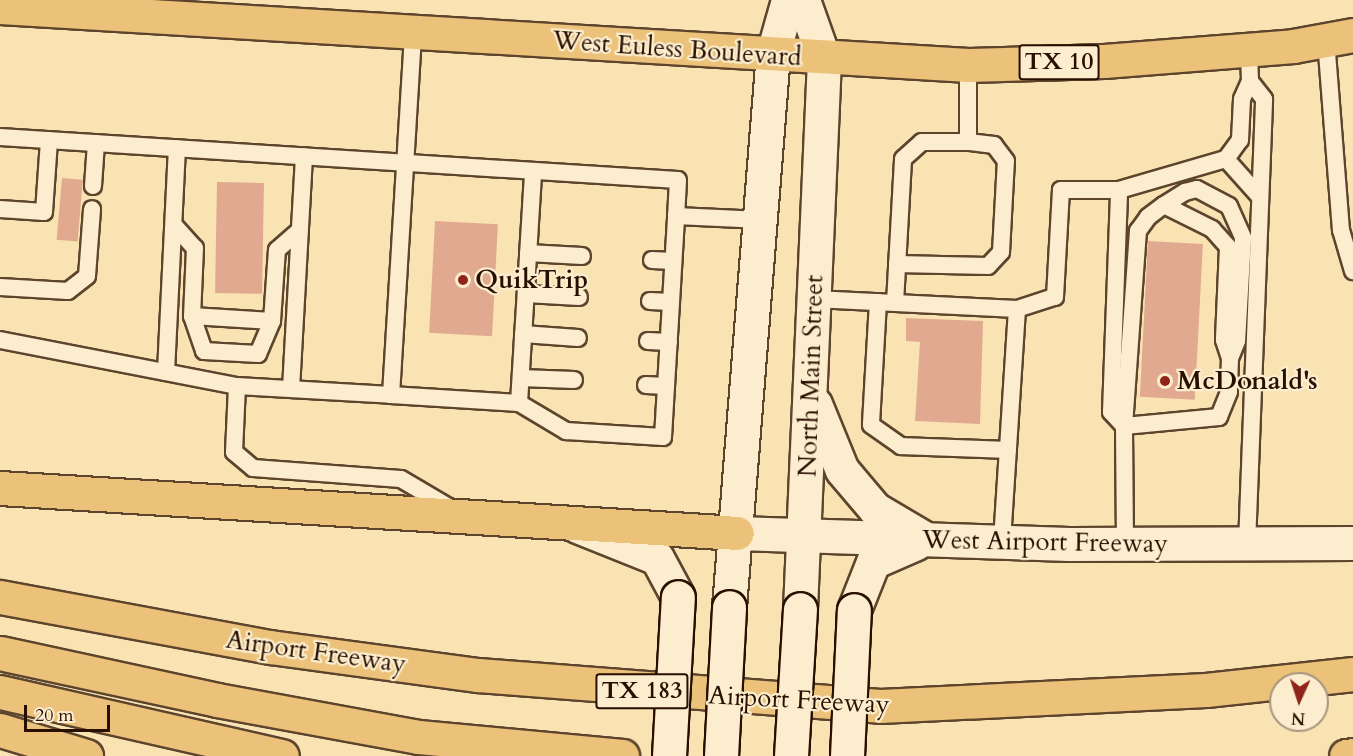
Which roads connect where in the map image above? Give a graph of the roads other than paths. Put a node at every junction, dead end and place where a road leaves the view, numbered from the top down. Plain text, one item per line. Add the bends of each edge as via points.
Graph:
1 (788, 0) edge
2 (804, 0) edge
3 (0, 7) edge
4 (413, 32) junction
5 (1339, 37) edge
6 (773, 53) junction
7 (824, 59) junction
8 (968, 65) junction
9 (1250, 65) junction
10 (0, 136) edge
11 (49, 140) junction
12 (968, 142) junction
13 (96, 143) junction
14 (177, 148) junction
15 (304, 156) junction
16 (1226, 159) junction
17 (406, 163) junction
18 (534, 171) junction
19 (93, 186) dead end
20 (1119, 190) junction
21 (1260, 197) junction
22 (1164, 205) junction
23 (0, 209) edge
24 (92, 209) dead end
25 (676, 216) junction
26 (762, 220) junction
27 (174, 225) junction
28 (300, 230) junction
29 (528, 253) junction
30 (582, 256) dead end
31 (652, 260) dead end
32 (674, 261) junction
33 (897, 264) junction
34 (1353, 271) edge
35 (0, 287) edge
36 (526, 294) junction
37 (579, 297) dead end
38 (814, 299) junction
39 (650, 301) dead end
40 (671, 302) junction
41 (887, 303) junction
42 (1017, 309) junction
43 (192, 316) junction
44 (272, 321) junction
45 (523, 334) junction
46 (578, 338) dead end
47 (0, 340) edge
48 (648, 341) dead end
49 (669, 342) junction
50 (1230, 358) junction
51 (1253, 363) junction
52 (166, 372) junction
53 (521, 378) junction
54 (574, 380) dead end
55 (646, 385) dead end
56 (237, 386) junction
57 (666, 386) junction
58 (291, 389) junction
59 (811, 390) junction
60 (391, 394) junction
61 (519, 403) junction
62 (1124, 426) junction
63 (1008, 450) junction
64 (0, 488) edge
65 (461, 515) junction
66 (569, 523) junction
67 (737, 533) junction
68 (804, 536) junction
69 (926, 539) junction
70 (1002, 541) junction
71 (1125, 543) junction
72 (1353, 543) edge
73 (1247, 545) junction
74 (0, 597) edge
75 (0, 653) edge
76 (1353, 674) edge
77 (0, 692) edge
78 (0, 730) edge
79 (1353, 755) edge
80 (86, 756) edge
81 (282, 756) edge
82 (622, 756) edge
83 (669, 756) edge
84 (721, 756) edge
85 (791, 756) edge
86 (848, 756) edge
87 (1346, 756) edge

1 - 6 main road
2 - 7 main road, North Main Street
3 - 4 main road, West Euless Boulevard / TX 10
4 - 6 main road, West Euless Boulevard / TX 10
4 - 17 lane
5 - 9 main road, West Euless Boulevard / TX 10
5 - 34 lane via 1341,230
6 - 7 main road, West Euless Boulevard / TX 10
6 - 26 main road
7 - 8 main road, West Euless Boulevard / TX 10
7 - 38 main road, North Main Street
8 - 9 main road, West Euless Boulevard / TX 10 via 1104,61
8 - 12 lane
9 - 16 lane via 1242,99 1240,140
9 - 21 lane via 1264,99
10 - 11 lane
11 - 13 lane
11 - 23 lane via 44,212
12 - 33 lane via 922,141 903,159
12 - 33 lane via 994,145 1006,161 1001,252 988,266
13 - 14 lane
13 - 19 lane
14 - 15 lane
14 - 27 lane
15 - 17 lane
15 - 28 lane
16 - 20 lane
16 - 21 lane
17 - 18 lane
17 - 60 lane
18 - 25 lane via 678,180
18 - 29 lane
20 - 42 lane via 1061,189 1055,297
20 - 62 lane via 1111,412
21 - 51 lane
22 - 50 lane via 1212,229 1227,248 1224,340
22 - 50 lane via 1185,192 1206,190 1229,206 1239,222 1243,238 1237,341
22 - 62 lane via 1148,217 1134,249
24 - 35 lane via 87,276 68,291
25 - 26 lane
25 - 32 lane
26 - 67 main road
27 - 43 lane via 195,248
27 - 52 lane
28 - 44 lane via 277,250
28 - 58 lane
29 - 30 lane
29 - 36 lane
31 - 32 lane
32 - 40 lane
33 - 41 lane
36 - 37 lane
36 - 45 lane
38 - 41 lane
38 - 59 main road, North Main Street
39 - 40 lane
40 - 49 lane
41 - 42 lane
41 - 63 lane via 871,425 901,446
42 - 63 lane
43 - 44 lane
43 - 44 lane via 204,351 258,354
45 - 46 lane
45 - 53 lane
47 - 52 lane
48 - 49 lane
49 - 57 lane
50 - 51 lane
50 - 62 lane via 1229,392 1219,417
51 - 73 lane
52 - 56 lane
53 - 54 lane
53 - 61 lane
55 - 57 lane
56 - 58 lane
56 - 65 lane via 234,452 253,468 401,479
57 - 61 lane via 663,437 566,431
58 - 60 lane
59 - 68 main road, North Main Street
59 - 69 main road via 842,470 875,509
60 - 61 lane
62 - 71 lane
63 - 70 lane
64 - 65 main road
65 - 66 main road
66 - 67 main road
66 - 83 main road, bridge via 657,558 678,597
67 - 68 main road, West Airport Freeway
67 - 84 main road, bridge
68 - 69 main road, West Airport Freeway
68 - 85 main road, North Main Street, bridge
69 - 70 main road, West Airport Freeway
69 - 86 main road, bridge via 873,562 854,610
70 - 71 main road, West Airport Freeway
71 - 73 main road, West Airport Freeway
72 - 73 main road, West Airport Freeway
74 - 76 main road, Airport Freeway / TX 183 via 270,647 478,675 868,705 1046,700
75 - 82 main road via 217,700 419,737
77 - 81 main road
78 - 80 main road
79 - 87 main road

